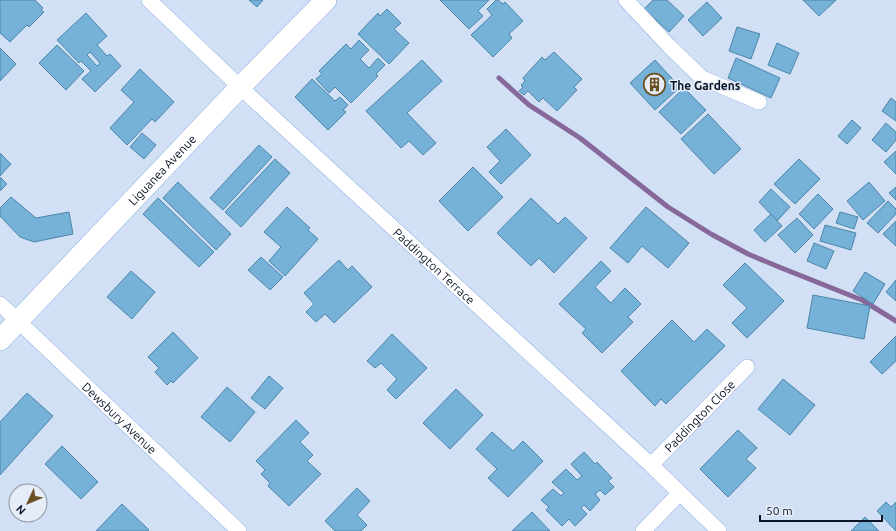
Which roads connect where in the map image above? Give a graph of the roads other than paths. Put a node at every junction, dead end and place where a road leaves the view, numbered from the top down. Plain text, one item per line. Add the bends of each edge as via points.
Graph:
1 (149, 0) edge
2 (326, 0) edge
3 (626, 0) edge
4 (240, 87) junction
5 (759, 102) dead end
6 (0, 304) edge
7 (18, 321) junction
8 (0, 340) edge
9 (747, 367) dead end
10 (651, 465) junction
11 (679, 494) junction
12 (239, 531) edge
13 (643, 531) edge
14 (719, 531) edge

1 - 4 street, Paddington Terrace
2 - 4 main road, Liguanea Avenue
3 - 5 street via 702,78
4 - 7 main road, Liguanea Avenue
4 - 10 street, Paddington Terrace
6 - 7 street, Dewsbury Avenue
7 - 8 main road, Liguanea Avenue
7 - 12 street, Dewsbury Avenue
9 - 10 street, Paddington Close
10 - 11 street, Paddington Terrace
11 - 13 street
11 - 14 street, Paddington Terrace

